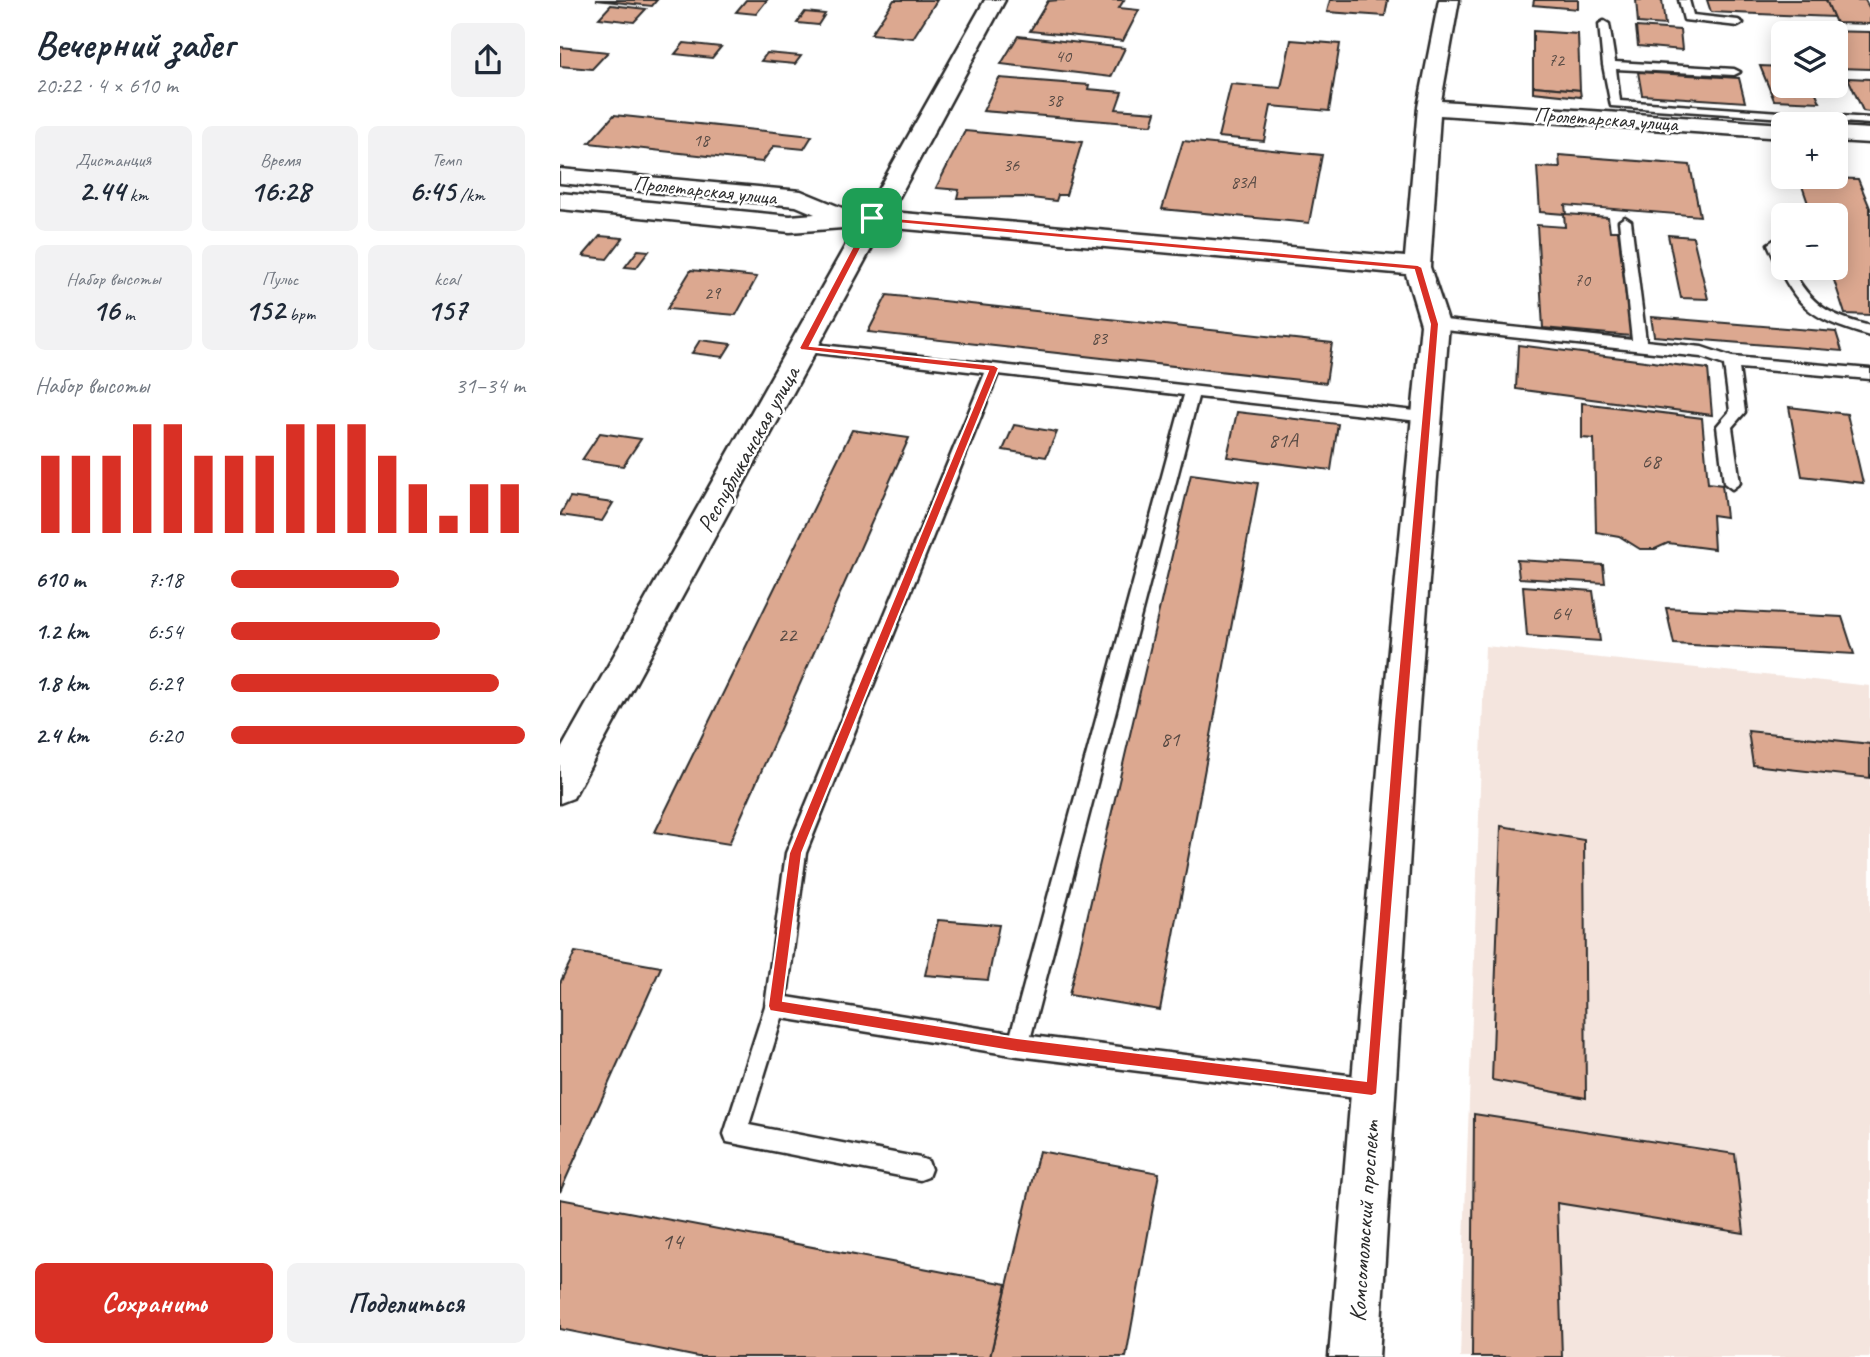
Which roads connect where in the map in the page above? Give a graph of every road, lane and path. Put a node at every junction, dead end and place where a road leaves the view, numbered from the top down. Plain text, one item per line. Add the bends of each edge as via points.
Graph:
1 (995, 0) edge
2 (1449, 0) edge
3 (1685, 0) edge
4 (1738, 23) dead end
5 (1604, 24) dead end
6 (1608, 65) junction
7 (1734, 72) dead end
8 (1429, 107) junction
9 (1870, 121) edge
10 (1771, 130) edge
11 (1848, 135) edge
12 (1870, 136) edge
13 (560, 176) edge
14 (560, 201) edge
15 (859, 218) junction
16 (1625, 221) dead end
17 (1418, 267) junction
18 (1791, 280) edge
19 (1435, 324) junction
20 (1870, 331) edge
21 (1640, 346) junction
22 (804, 348) junction
23 (1731, 362) junction
24 (994, 368) junction
25 (1870, 374) edge
26 (1192, 392) junction
27 (1429, 417) junction
28 (1732, 483) dead end
29 (560, 786) edge
30 (775, 1006) junction
31 (1017, 1045) junction
32 (1372, 1089) junction
33 (920, 1169) dead end
34 (1354, 1357) edge

1 - 15 street, Республиканская улица
2 - 8 street, Комсомольский проспект
3 - 4 lane via 1688,18
5 - 6 lane
6 - 7 lane
6 - 9 lane via 1615,104
8 - 10 street, Пролетарская улица
8 - 17 street, Комсомольский проспект
11 - 12 street
13 - 15 street, Пролетарская улица via 801,199
14 - 15 street, Пролетарская улица via 790,224
15 - 17 street, Пролетарская улица
15 - 22 street, Республиканская улица
16 - 21 lane
17 - 19 street, Комсомольский проспект
18 - 20 lane via 1814,312
19 - 21 lane
19 - 27 street, Комсомольский проспект
21 - 23 lane via 1702,352
22 - 24 lane
22 - 29 street, Республиканская улица
23 - 25 lane
23 - 28 lane via 1738,412 1724,426
24 - 26 lane
24 - 30 lane via 796,853
26 - 27 lane
26 - 31 lane
27 - 32 street, Комсомольский проспект
30 - 31 lane
30 - 33 lane via 735,1134
31 - 32 lane
32 - 34 street, Комсомольский проспект

